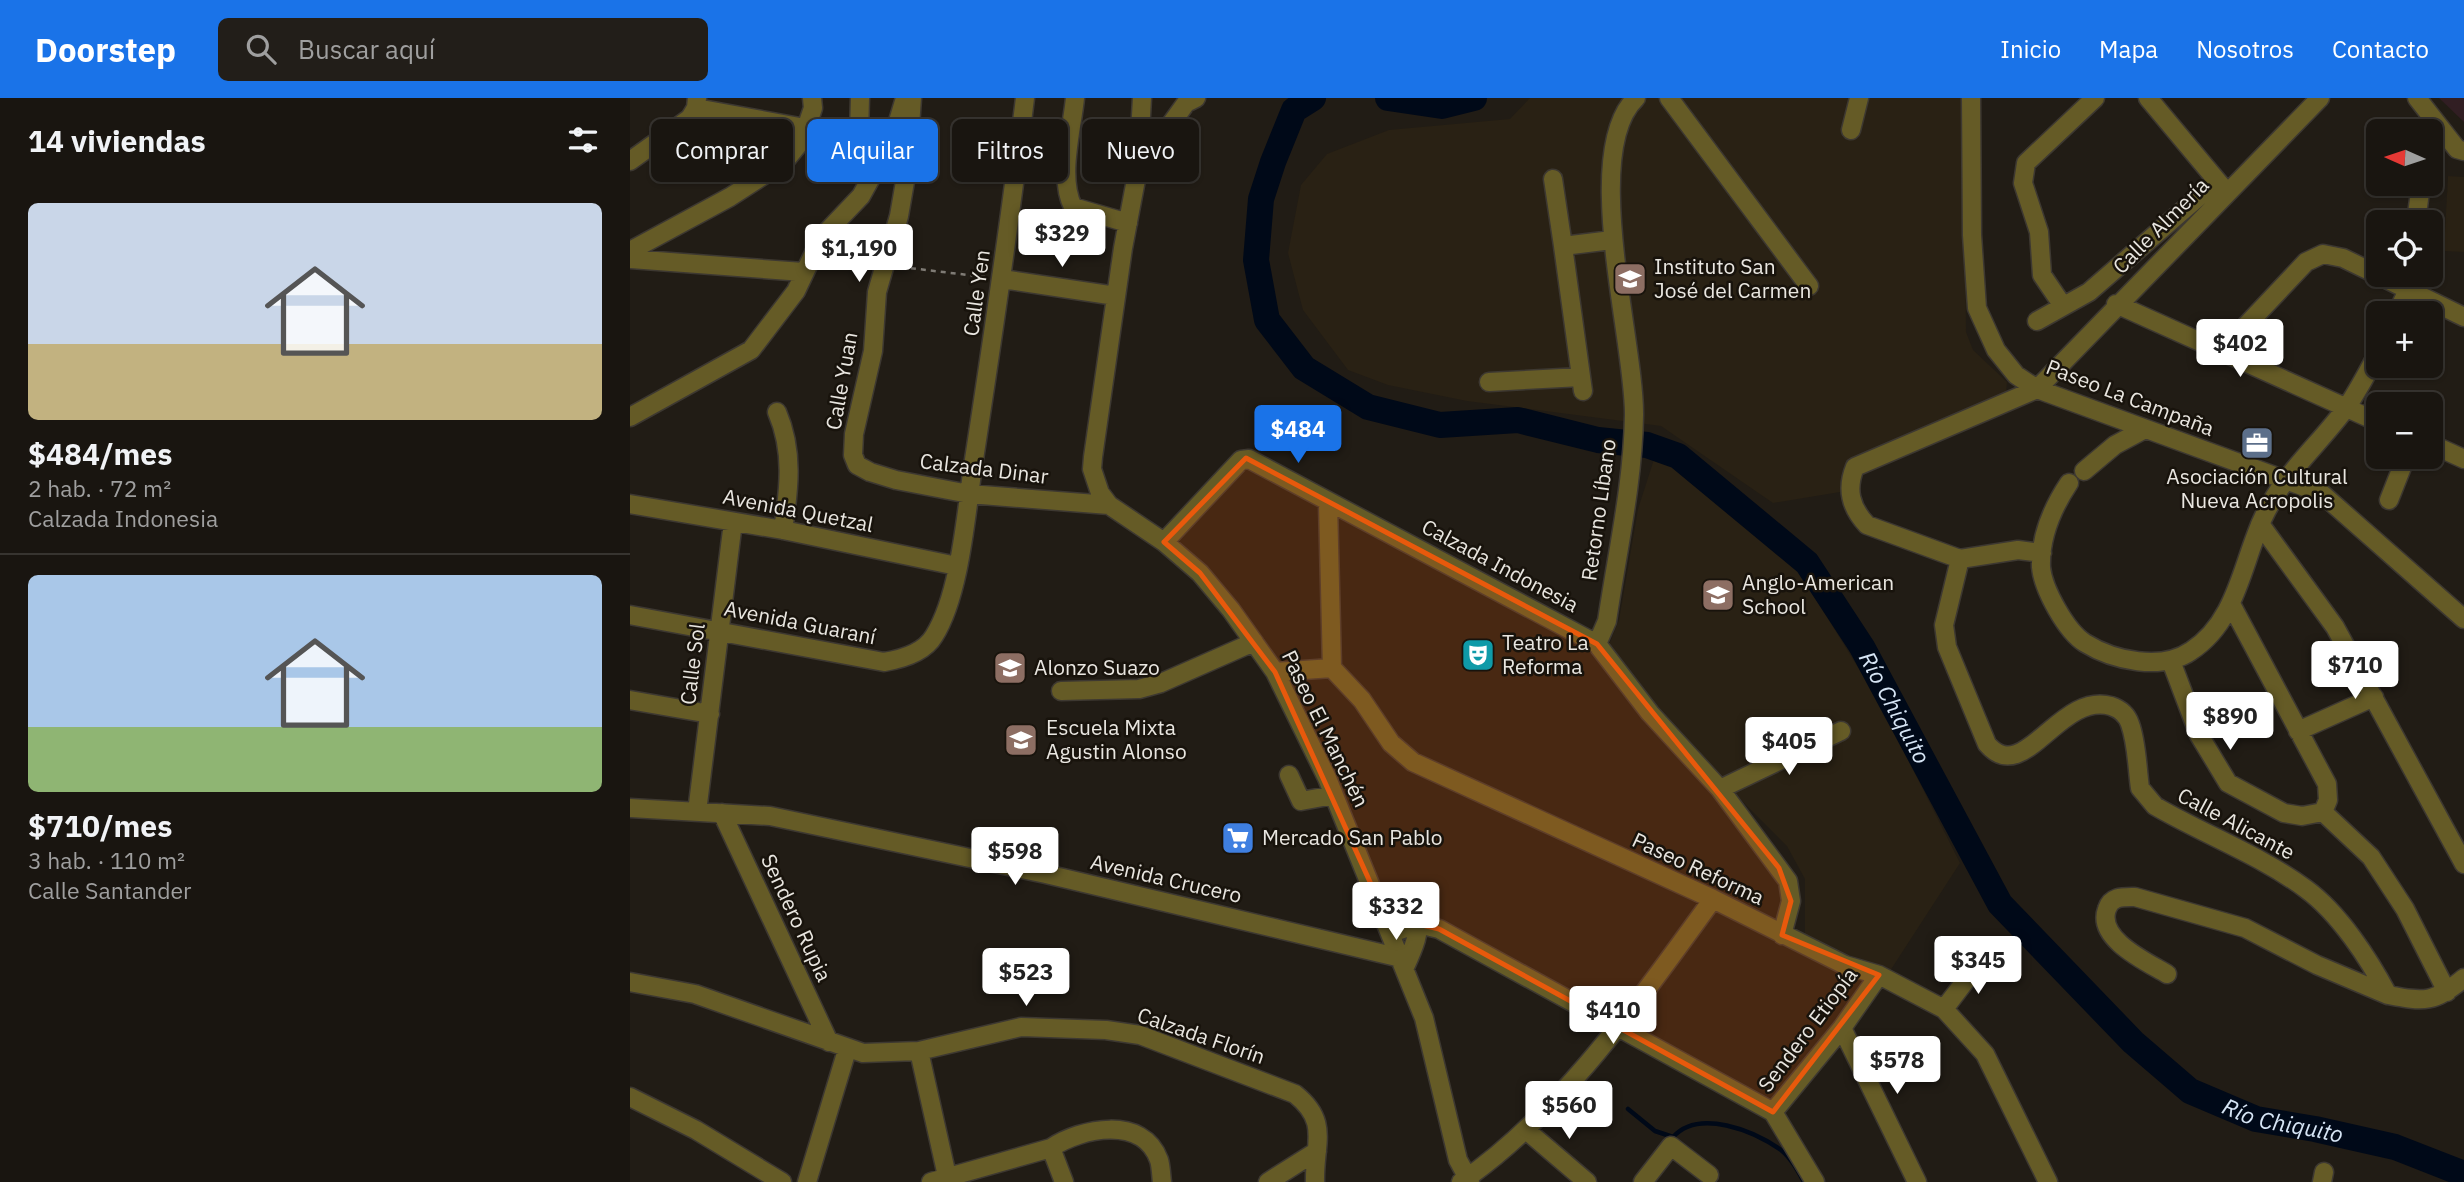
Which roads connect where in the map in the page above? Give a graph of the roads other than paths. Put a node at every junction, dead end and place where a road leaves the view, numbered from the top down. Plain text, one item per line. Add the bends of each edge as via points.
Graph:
1 (812, 98) edge
2 (860, 98) edge
3 (905, 98) edge
4 (912, 98) edge
5 (1025, 98) edge
6 (1075, 98) edge
7 (1142, 98) edge
8 (1636, 98) edge
9 (1669, 98) edge
10 (1859, 98) edge
11 (1971, 98) edge
12 (2095, 98) edge
13 (2148, 98) edge
14 (2320, 98) edge
15 (2417, 98) edge
16 (1190, 100) edge
17 (696, 103) edge
18 (2430, 111) junction
19 (1141, 119) edge
20 (1176, 119) edge
21 (2429, 119) edge
22 (806, 129) junction
23 (1851, 130) dead end
24 (2464, 151) edge
25 (630, 161) edge
26 (1553, 179) dead end
27 (1136, 182) edge
28 (2222, 187) junction
29 (1128, 223) junction
30 (1612, 240) junction
31 (1563, 246) junction
32 (630, 251) edge
33 (630, 259) edge
34 (2366, 267) edge
35 (803, 272) junction
36 (1002, 279) junction
37 (1809, 286) dead end
38 (2415, 287) edge
39 (1116, 296) junction
40 (2116, 304) junction
41 (2063, 306) junction
42 (2464, 317) edge
43 (2037, 321) dead end
44 (2223, 350) junction
45 (2366, 374) edge
46 (1489, 382) dead end
47 (2037, 388) junction
48 (2346, 408) junction
49 (777, 412) dead end
50 (630, 417) edge
51 (2366, 417) edge
52 (2145, 429) junction
53 (2443, 449) edge
54 (2464, 459) edge
55 (857, 465) joint
56 (2401, 469) edge
57 (2084, 471) dead end
58 (2283, 479) junction
59 (2069, 483) dead end
60 (969, 494) junction
61 (2389, 500) dead end
62 (630, 504) edge
63 (1328, 504) junction
64 (1110, 505) junction
65 (733, 522) junction
66 (2260, 524) junction
67 (783, 530) junction
68 (1164, 542) junction
69 (2042, 552) junction
70 (1960, 559) junction
71 (957, 566) junction
72 (2231, 604) junction
73 (630, 615) edge
74 (2464, 619) edge
75 (720, 631) junction
76 (1254, 642) junction
77 (1597, 644) junction
78 (2171, 661) junction
79 (1332, 668) junction
80 (1275, 672) junction
81 (1061, 691) dead end
82 (2374, 696) junction
83 (630, 700) edge
84 (709, 714) junction
85 (2298, 731) junction
86 (1841, 732) dead end
87 (1289, 775) dead end
88 (1720, 789) junction
89 (1334, 795) junction
90 (630, 808) edge
91 (697, 812) junction
92 (722, 813) junction
93 (2323, 813) junction
94 (2464, 864) edge
95 (1375, 893) junction
96 (1713, 899) junction
97 (1418, 924) junction
98 (1391, 933) junction
99 (1782, 935) junction
100 (1982, 959) dead end
101 (1403, 963) junction
102 (2167, 974) dead end
103 (1879, 975) junction
104 (2464, 978) edge
105 (630, 982) edge
106 (2446, 992) junction
107 (2388, 995) junction
108 (1944, 1009) junction
109 (1617, 1027) junction
110 (1842, 1028) junction
111 (829, 1041) junction
112 (847, 1049) junction
113 (919, 1051) junction
114 (630, 1097) edge
115 (1773, 1112) junction
116 (1526, 1130) junction
117 (1051, 1148) junction
118 (1317, 1151) junction
119 (1709, 1175) dead end
120 (939, 1179) edge
121 (1466, 1181) edge
122 (782, 1182) edge
123 (807, 1182) edge
124 (1064, 1182) edge
125 (1162, 1182) edge
126 (1268, 1182) edge
127 (1315, 1182) edge
128 (1587, 1182) edge
129 (1643, 1182) edge
130 (1815, 1182) edge
131 (1917, 1182) edge
132 (2048, 1182) edge

1 - 22 street
2 - 22 street via 857,135
3 - 35 street via 876,171 861,196 821,238
4 - 55 street, Calle Yuan via 907,170 877,292 873,351 854,434
5 - 36 street, Calle Yen
6 - 29 street via 1069,199 1073,207 1085,212
7 - 19 street, Paseo El Manchén
8 - 30 street, Retorno Líbano via 1627,106 1614,141
9 - 37 street
10 - 23 street
11 - 47 street, Paseo La Campaña via 1972,235 1978,308 1996,350 2016,375
12 - 41 street via 2022,172 2040,238 2042,275
13 - 28 street
14 - 28 street, Calle Almería
15 - 18 street
16 - 20 street
17 - 22 street
17 - 25 street via 690,118
18 - 21 street
18 - 24 street via 2457,149
22 - 32 street via 784,162
26 - 31 street
27 - 29 street, Paseo El Manchén
28 - 40 street, Calle Almería
28 - 41 street via 2089,292
29 - 39 street, Paseo El Manchén
30 - 31 street
30 - 77 street, Retorno Líbano via 1633,421 1607,621
31 - 46 street via 1582,384
33 - 35 street
34 - 44 street via 2334,254 2314,256
35 - 50 street via 785,309 751,350
36 - 39 street
36 - 60 street, Calle Yen
38 - 42 street
39 - 64 street, Paseo El Manchén via 1092,469 1100,494
40 - 44 street
40 - 47 street, Calle Almería
41 - 43 street
44 - 48 street
45 - 48 street
47 - 52 street, Paseo La Campaña
47 - 70 street via 1855,467 1850,499 1867,525
48 - 51 street
48 - 58 street
49 - 67 street via 789,449
52 - 57 street via 2115,444
52 - 58 street, Paseo La Campaña
53 - 54 street
55 - 60 street, Calzada Dinar via 895,480
56 - 61 street
58 - 66 street
58 - 74 street, Paseo La Campaña via 2321,493
59 - 69 street via 2052,508
60 - 64 street, Calzada Dinar
60 - 71 street, Avenida Guaraní
62 - 65 street, Avenida Quetzal
63 - 68 street, Calzada Indonesia via 1249,459 1241,460
63 - 77 street, Calzada Indonesia
63 - 79 street
64 - 68 street, Paseo El Manchén
65 - 67 street, Avenida Quetzal
65 - 75 street, Calle Sol
66 - 72 street
66 - 82 street via 2336,627
67 - 71 street, Avenida Quetzal
68 - 76 street, Paseo El Manchén via 1200,573
69 - 70 street via 2018,550
69 - 78 street via 2041,569 2053,604 2084,643 2135,662
70 - 107 street, Calle Alicante via 1944,625 1947,648 1987,744 1995,753 2023,753 2068,713 2087,705 2119,708 2130,721 2140,788 2146,797 2308,890 2342,926
71 - 75 street, Avenida Guaraní via 933,638 902,659 884,662
72 - 78 street via 2192,651
72 - 85 street
73 - 75 street, Avenida Guaraní
75 - 84 street, Calle Sol
76 - 80 street, Paseo El Manchén
76 - 81 street via 1139,689
77 - 88 street, Calzada Indonesia via 1650,713
78 - 93 street via 2199,735 2228,783 2284,813
79 - 80 street
79 - 96 street, Paseo Reforma via 1362,700 1391,743 1413,762
80 - 89 street, Paseo El Manchén
82 - 85 street
82 - 94 street
83 - 84 street
84 - 91 street, Calle Sol
85 - 93 street via 2327,784
86 - 88 street
87 - 89 street via 1304,802
88 - 99 street, Calzada Indonesia via 1788,881 1791,901
89 - 95 street, Paseo El Manchén
90 - 91 street, Avenida Crucero
91 - 92 street, Avenida Crucero
92 - 101 street, Avenida Crucero via 770,816 1046,874
92 - 111 street, Sendero Rupia
93 - 106 street via 2371,857 2405,909
95 - 97 street via 1412,915
95 - 98 street, Paseo El Manchén
96 - 99 street, Paseo Reforma
96 - 109 street
97 - 98 street
97 - 101 street via 1420,936
97 - 109 street via 1439,929
98 - 101 street, Paseo El Manchén
99 - 103 street, Paseo Reforma via 1845,965
100 - 108 street
101 - 121 street, Paseo El Manchén via 1424,1018
102 - 107 street via 2112,935 2105,918 2107,905 2117,897 2135,897 2245,928
103 - 108 street, Paseo Reforma
103 - 110 street, Sendero Etiopía
104 - 106 street
105 - 111 street, Calzada Florín via 695,994
106 - 107 street via 2418,1001
108 - 132 street, Paseo Reforma via 1984,1054
109 - 115 street
109 - 116 street
110 - 115 street, Sendero Etiopía
110 - 131 street
111 - 112 street, Calzada Florín
112 - 113 street, Calzada Florín via 863,1053
112 - 123 street
113 - 118 street, Calzada Florín via 1021,1027 1140,1035 1294,1094 1311,1107
113 - 120 street
114 - 122 street
115 - 130 street
116 - 121 street
116 - 128 street
117 - 120 street
117 - 124 street
117 - 125 street via 1099,1129 1132,1132 1147,1142 1158,1159
118 - 126 street
118 - 127 street, Calzada Florín
119 - 129 street via 1671,1146

